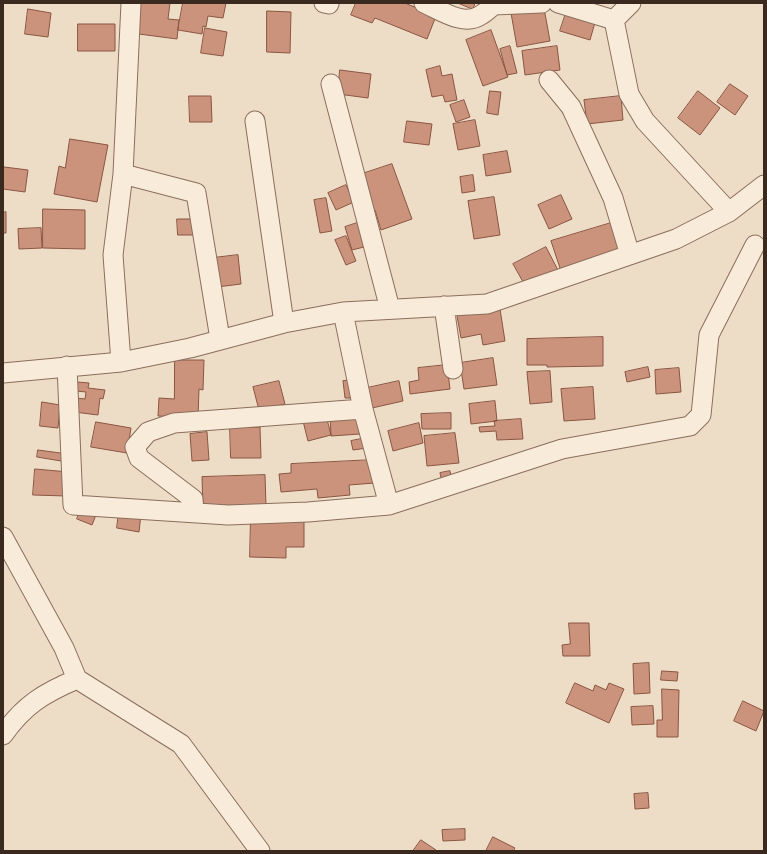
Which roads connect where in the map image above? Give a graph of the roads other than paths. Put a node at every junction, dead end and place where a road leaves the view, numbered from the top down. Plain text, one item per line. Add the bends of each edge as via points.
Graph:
1 (131, 3) edge
2 (424, 3) edge
3 (542, 3) edge
4 (558, 3) edge
5 (631, 3) edge
6 (493, 4) edge
7 (614, 20) junction
8 (549, 80) dead end
9 (331, 84) dead end
10 (255, 121) dead end
11 (123, 174) junction
12 (764, 185) edge
13 (729, 212) junction
14 (755, 245) dead end
15 (630, 255) junction
16 (444, 306) junction
17 (390, 309) junction
18 (343, 312) junction
19 (284, 323) junction
20 (220, 340) junction
21 (121, 362) junction
22 (67, 366) junction
23 (453, 369) dead end
24 (3, 374) edge
25 (363, 409) junction
26 (388, 506) junction
27 (194, 512) junction
28 (3, 537) edge
29 (77, 679) junction
30 (3, 735) edge
31 (260, 851) edge

1 - 11 street
2 - 6 street via 457,18 467,19 480,16
3 - 6 street
4 - 7 street
5 - 7 street
7 - 13 street via 629,94 645,121
8 - 15 street via 571,107 612,198
9 - 17 street
10 - 19 street
11 - 20 street via 196,193
11 - 21 street via 113,255
12 - 13 street
13 - 15 street via 676,240
14 - 26 street via 709,335 701,415 690,426 562,449
15 - 16 street via 488,304
16 - 17 street
16 - 23 street
17 - 18 street
18 - 19 street
18 - 25 street
19 - 20 street
20 - 21 street
21 - 22 street
22 - 24 street
22 - 27 street via 73,505
25 - 26 street
25 - 27 street via 174,423 148,432 135,447 139,458 193,499
26 - 27 street via 228,515
28 - 29 street via 64,648
29 - 30 street via 49,690 16,716
29 - 31 street via 181,744

